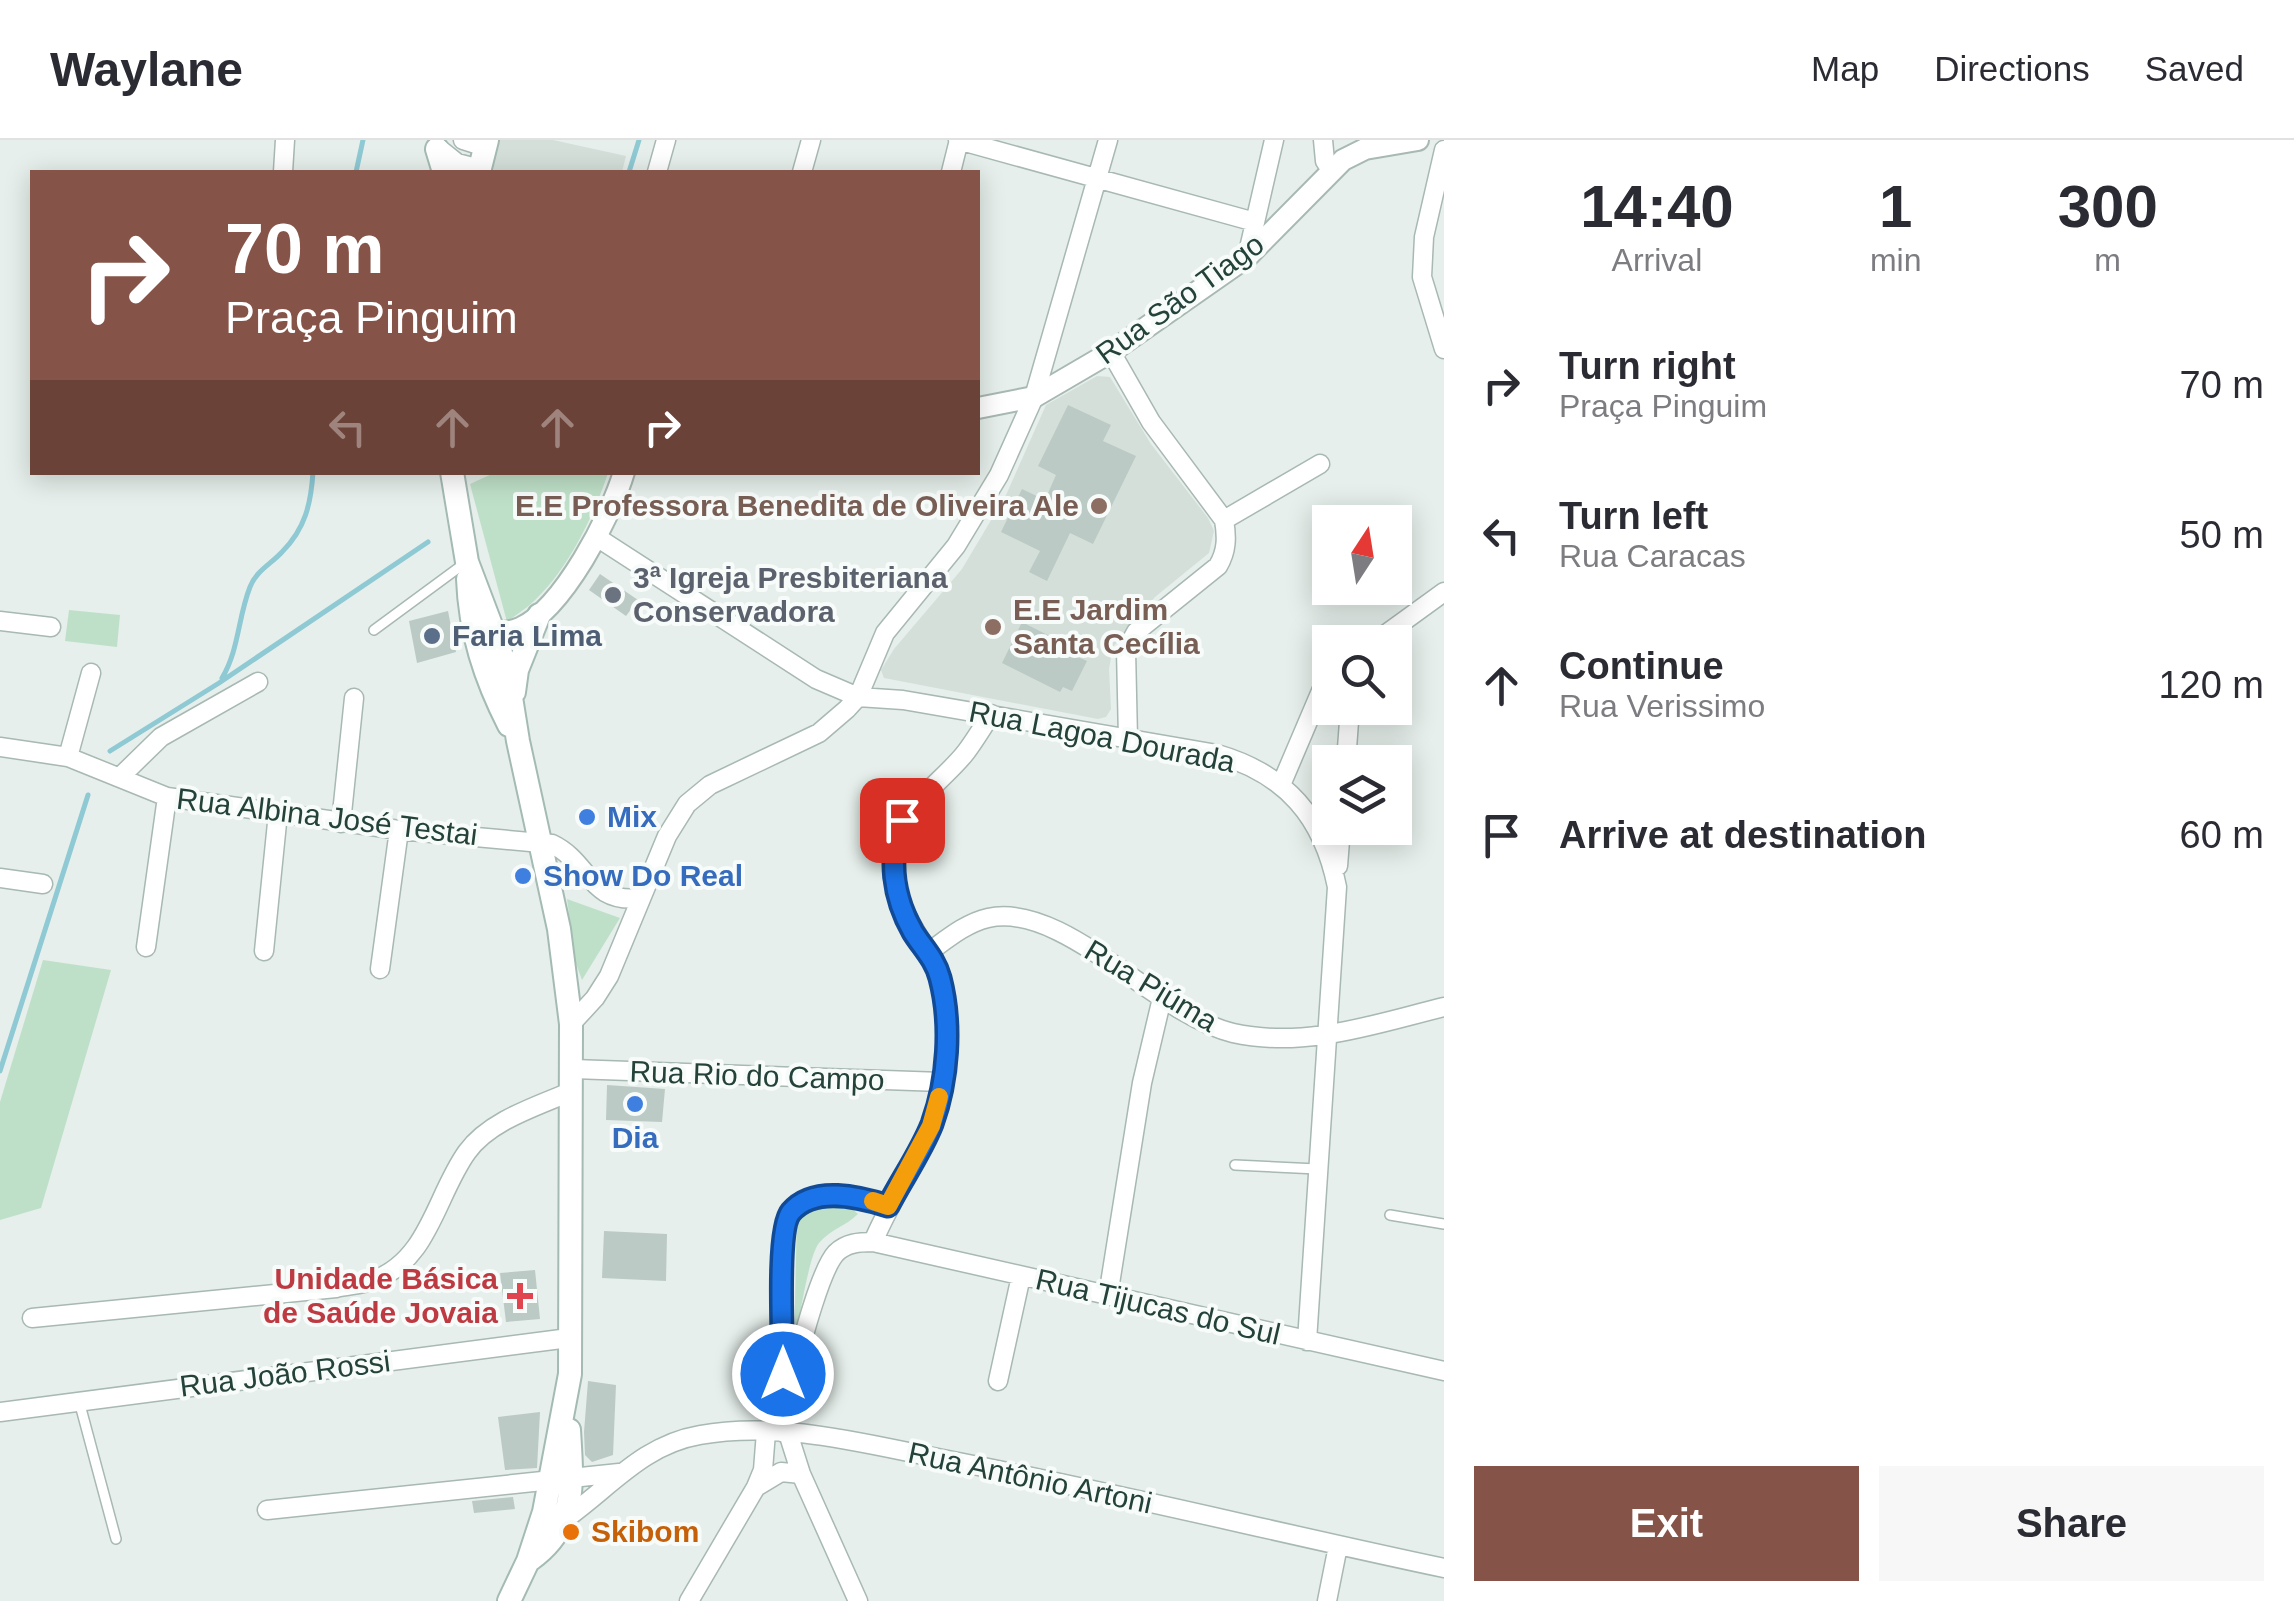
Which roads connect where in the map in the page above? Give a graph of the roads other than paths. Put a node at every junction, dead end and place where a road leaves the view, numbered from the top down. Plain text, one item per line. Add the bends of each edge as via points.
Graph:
1 (284, 140) edge
2 (666, 140) edge
3 (811, 140) edge
4 (959, 140) edge
5 (1108, 140) edge
6 (1274, 140) edge
7 (1323, 140) edge
8 (1418, 140) edge
9 (435, 144) edge
10 (1444, 150) edge
11 (479, 154) edge
12 (283, 170) edge
13 (443, 170) edge
14 (658, 170) edge
15 (803, 170) edge
16 (951, 170) edge
17 (1331, 170) junction
18 (1097, 179) junction
19 (1255, 222) junction
20 (1247, 258) junction
21 (1442, 338) edge
22 (1111, 352) junction
23 (1034, 398) junction
24 (980, 408) edge
25 (1320, 464) dead end
26 (456, 475) edge
27 (623, 475) edge
28 (1224, 520) junction
29 (598, 538) junction
30 (467, 562) junction
31 (1444, 592) edge
32 (540, 615) junction
33 (0, 621) edge
34 (1398, 625) edge
35 (50, 627) dead end
36 (374, 630) dead end
37 (484, 631) junction
38 (91, 672) dead end
39 (258, 682) dead end
40 (858, 697) junction
41 (354, 698) dead end
42 (512, 705) junction
43 (1312, 713) edge
44 (991, 714) junction
45 (1128, 739) junction
46 (518, 741) junction
47 (0, 748) edge
48 (68, 757) junction
49 (120, 777) junction
50 (1280, 785) junction
51 (167, 798) junction
52 (278, 812) junction
53 (341, 823) junction
54 (399, 830) junction
55 (542, 843) junction
56 (1340, 845) edge
57 (578, 866) junction
58 (547, 868) junction
59 (0, 878) edge
60 (43, 884) dead end
61 (1337, 886) junction
62 (640, 898) junction
63 (146, 947) dead end
64 (264, 951) dead end
65 (929, 952) junction
66 (380, 969) dead end
67 (1162, 998) junction
68 (1444, 1007) edge
69 (571, 1024) junction
70 (1325, 1036) junction
71 (573, 1080) junction
72 (942, 1082) junction
73 (1235, 1165) dead end
74 (1317, 1169) junction
75 (888, 1206) junction
76 (1390, 1215) dead end
77 (1444, 1224) edge
78 (873, 1242) junction
79 (1022, 1276) junction
80 (1108, 1296) junction
81 (32, 1318) dead end
82 (569, 1338) junction
83 (1307, 1341) junction
84 (1444, 1371) edge
85 (998, 1381) dead end
86 (78, 1401) junction
87 (783, 1410) junction
88 (0, 1412) edge
89 (778, 1432) junction
90 (620, 1473) junction
91 (801, 1474) junction
92 (562, 1478) junction
93 (756, 1487) junction
94 (267, 1510) dead end
95 (553, 1517) junction
96 (116, 1539) dead end
97 (1338, 1546) junction
98 (1444, 1568) edge
99 (508, 1601) edge
100 (689, 1601) edge
101 (858, 1601) edge
102 (1327, 1601) edge

1 - 12 street
2 - 14 street
3 - 15 street
4 - 16 street
4 - 18 street
5 - 18 street
6 - 19 street
7 - 17 street
8 - 17 street, Rua São Tiago via 1366,149
9 - 11 street via 457,162
9 - 13 main road
10 - 21 street via 1422,277
17 - 20 street, Rua São Tiago
18 - 19 street
18 - 23 street
19 - 20 street
20 - 22 street, Rua São Tiago
22 - 23 street, Rua São Tiago
22 - 28 street via 1150,422
23 - 24 street, Rua São Tiago
23 - 40 street via 956,546 885,633
25 - 28 street
26 - 30 main road
27 - 29 street
28 - 45 street via 1225,554 1218,566 1136,632 1126,650
29 - 32 street
29 - 40 street via 816,678
30 - 36 lane
30 - 37 main road
31 - 34 street
32 - 37 street via 520,628
32 - 42 main road via 517,670
33 - 35 street
37 - 42 main road
37 - 46 main road via 478,652
38 - 48 street
39 - 49 street via 161,738
40 - 44 street, Rua Lagoa Dourada
40 - 62 street via 819,732 710,785 687,804
41 - 53 street
42 - 46 main road
43 - 50 street
44 - 45 street, Rua Lagoa Dourada
44 - 65 street via 896,835 899,901
45 - 50 street, Rua Lagoa Dourada via 1244,762
46 - 55 main road
47 - 48 street, Rua Albina José Testai
48 - 49 street, Rua Albina José Testai
49 - 51 street, Rua Albina José Testai
50 - 61 street, Rua Lagoa Dourada via 1318,828
51 - 52 street, Rua Albina José Testai
51 - 63 street
52 - 53 street, Rua Albina José Testai
52 - 64 street
53 - 54 street, Rua Albina José Testai
54 - 55 street, Rua Albina José Testai
54 - 66 street
55 - 57 street via 562,849
55 - 58 main road
56 - 61 street
57 - 58 street
57 - 62 street via 611,896
58 - 69 main road
59 - 60 street
61 - 70 street, Rua Lagoa Dourada
62 - 69 street via 609,976
65 - 67 street, Rua Piúma via 985,918 1031,918
65 - 72 street via 944,998
67 - 70 street, Rua Piúma via 1202,1023 1232,1032
67 - 80 street
68 - 70 street, Rua Piúma
69 - 71 main road
70 - 74 street, Rua Lagoa Dourada
71 - 72 street, Rua Rio do Campo
71 - 81 street via 483,1135 467,1151 420,1243 372,1281
71 - 82 main road
72 - 75 street via 931,1126
73 - 74 lane
74 - 83 street, Rua Lagoa Dourada
75 - 78 street
75 - 87 street via 822,1197 799,1205 786,1220
76 - 77 lane
78 - 79 street, Rua Tijucas do Sul
78 - 87 street via 848,1244 831,1259
79 - 80 street, Rua Tijucas do Sul
79 - 85 street
80 - 83 street, Rua Tijucas do Sul
82 - 86 street, Rua João Rossi
82 - 92 main road
83 - 84 street, Rua Tijucas do Sul
86 - 88 street, Rua João Rossi
86 - 96 lane
87 - 89 street
89 - 90 street, Rua Antônio Artoni via 700,1435 656,1450
89 - 91 street
89 - 93 street
89 - 97 street, Rua Antônio Artoni via 1038,1478
90 - 92 street, Rua Antônio Artoni
90 - 95 street, Rua Antônio Artoni
91 - 93 street via 781,1472
91 - 101 street
92 - 94 street, Rua Antônio Artoni
92 - 95 main road via 573,1492
93 - 100 street
95 - 99 main road via 542,1551 528,1561
97 - 98 street, Rua Antônio Artoni
97 - 102 street

